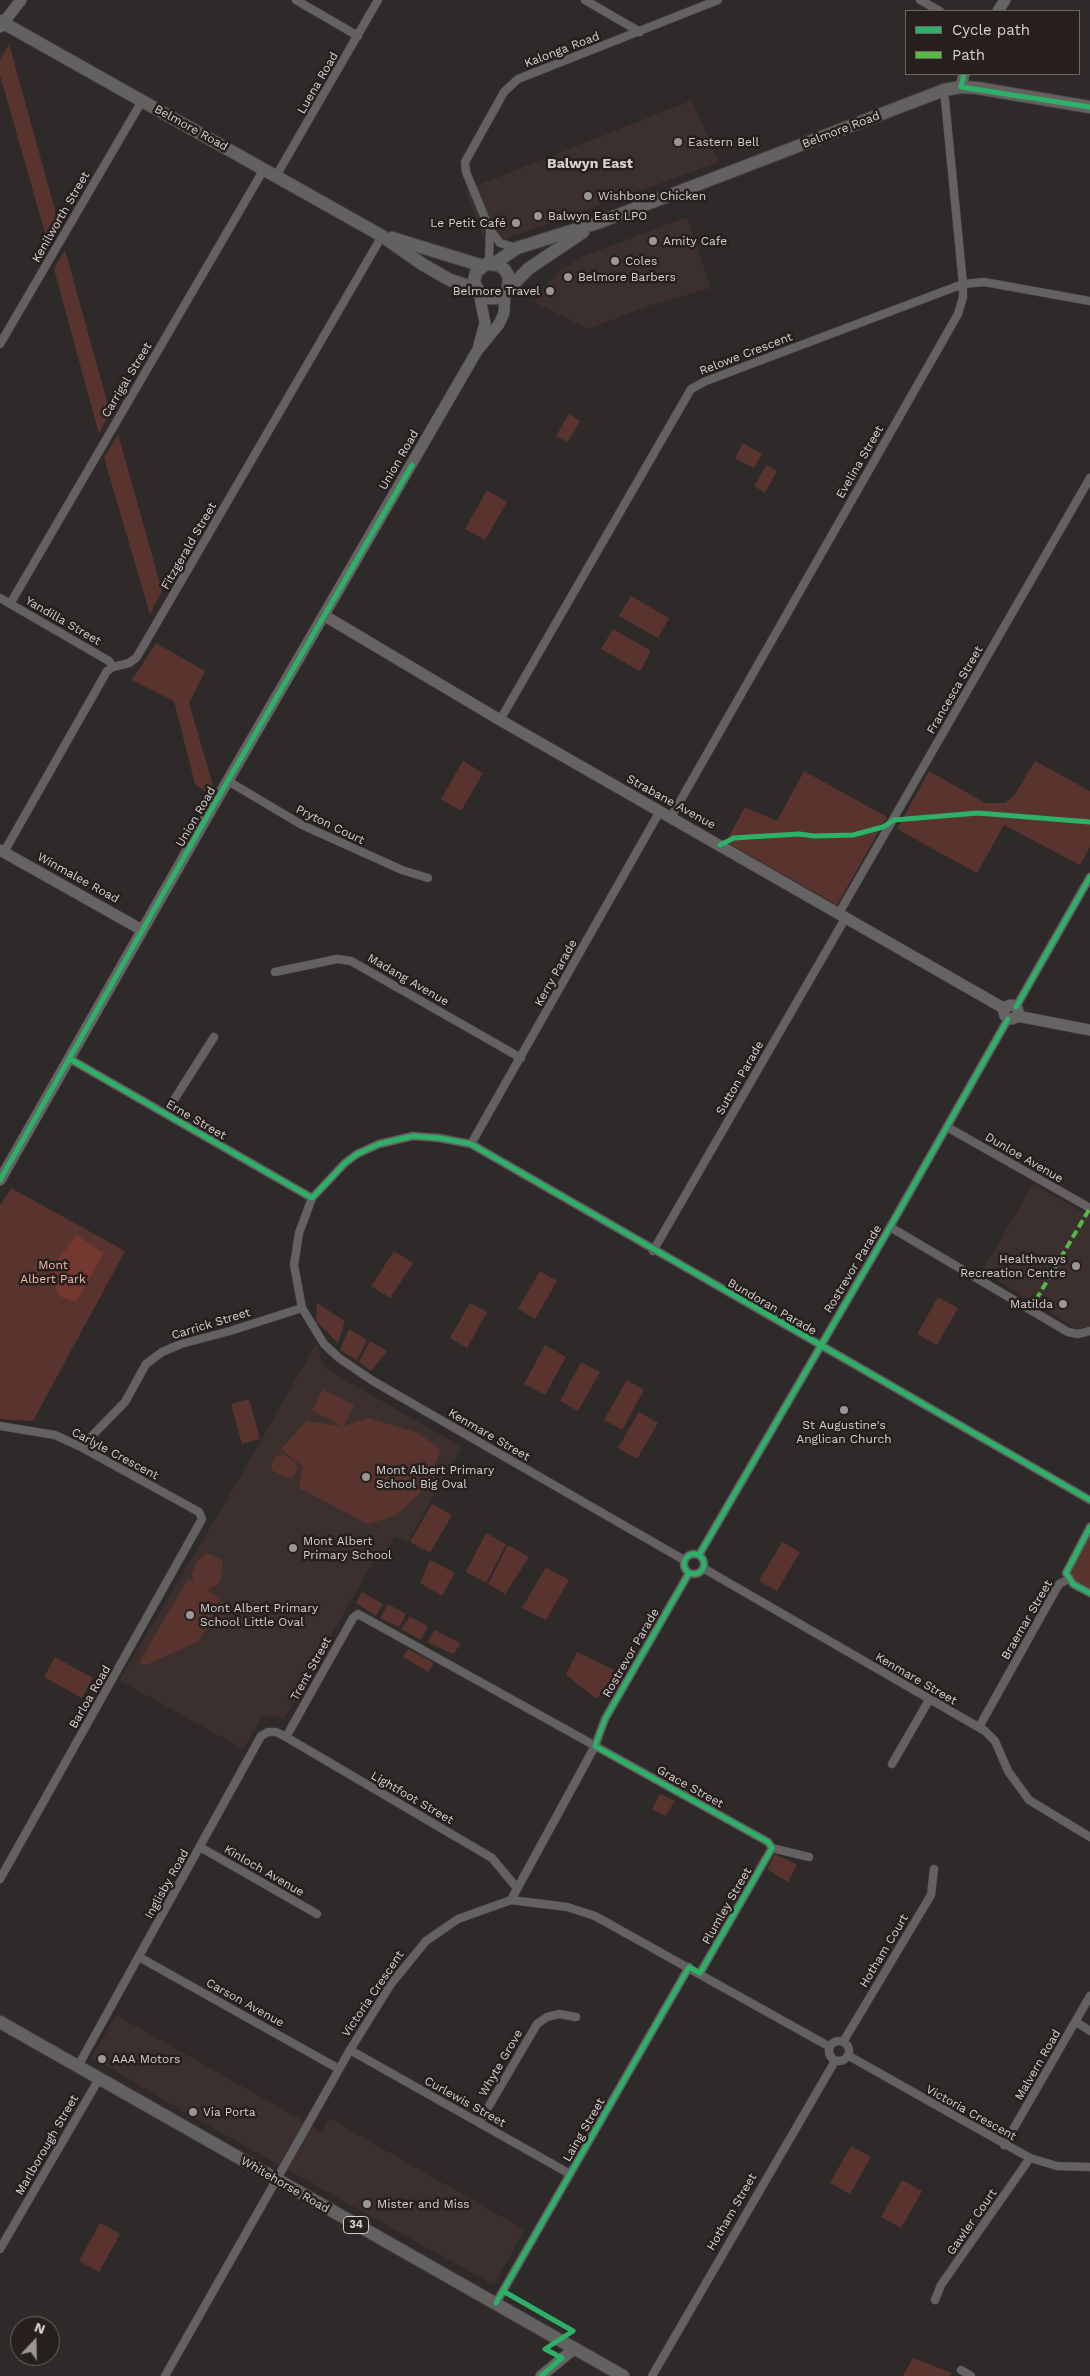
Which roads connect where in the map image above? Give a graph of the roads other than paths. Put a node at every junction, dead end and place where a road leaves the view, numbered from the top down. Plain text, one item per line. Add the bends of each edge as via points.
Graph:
1 (21, 0) edge
2 (296, 0) edge
3 (378, 0) edge
4 (585, 0) edge
5 (718, 0) edge
6 (920, 0) edge
7 (938, 10) edge
8 (1, 24) edge
9 (640, 32) junction
10 (358, 36) junction
11 (962, 80) edge
12 (944, 90) junction
13 (142, 100) junction
14 (1090, 107) edge
15 (264, 169) junction
16 (276, 176) junction
17 (600, 222) junction
18 (490, 230) junction
19 (382, 236) junction
20 (517, 248) junction
21 (489, 264) junction
22 (963, 284) junction
23 (477, 290) junction
24 (506, 290) junction
25 (1090, 300) edge
26 (0, 344) edge
27 (477, 351) junction
28 (1090, 478) edge
29 (0, 598) edge
30 (10, 604) junction
31 (325, 616) junction
32 (112, 667) junction
33 (500, 720) junction
34 (228, 781) junction
35 (660, 811) junction
36 (672, 817) junction
37 (2, 851) edge
38 (1090, 877) edge
39 (428, 878) dead end
40 (843, 915) junction
41 (142, 930) junction
42 (275, 972) dead end
43 (1012, 1013) junction
44 (1090, 1030) edge
45 (214, 1037) dead end
46 (521, 1058) junction
47 (70, 1059) junction
48 (165, 1114) junction
49 (947, 1127) junction
50 (470, 1144) junction
51 (0, 1180) edge
52 (312, 1198) junction
53 (1090, 1208) edge
54 (890, 1228) junction
55 (653, 1250) junction
56 (302, 1308) junction
57 (1090, 1332) edge
58 (820, 1345) junction
59 (0, 1426) edge
60 (81, 1447) junction
61 (1090, 1500) edge
62 (200, 1527) joint
63 (1090, 1528) edge
64 (699, 1555) junction
65 (684, 1560) junction
66 (703, 1568) junction
67 (689, 1572) junction
68 (1069, 1580) junction
69 (1090, 1593) edge
70 (358, 1614) joint
71 (929, 1700) junction
72 (979, 1727) junction
73 (286, 1737) junction
74 (595, 1746) junction
75 (892, 1764) dead end
76 (1090, 1837) edge
77 (200, 1847) junction
78 (772, 1848) junction
79 (809, 1857) dead end
80 (934, 1869) dead end
81 (0, 1879) edge
82 (517, 1888) junction
83 (511, 1900) junction
84 (317, 1914) dead end
85 (139, 1957) junction
86 (689, 1968) junction
87 (700, 1973) junction
88 (1090, 1996) edge
89 (576, 2017) dead end
90 (0, 2022) edge
91 (1076, 2022) junction
92 (1090, 2031) edge
93 (844, 2042) junction
94 (830, 2047) junction
95 (350, 2050) junction
96 (849, 2056) junction
97 (835, 2060) junction
98 (78, 2066) junction
99 (339, 2069) junction
100 (99, 2078) junction
101 (479, 2123) junction
102 (1004, 2145) junction
103 (1030, 2158) junction
104 (1090, 2167) edge
105 (570, 2174) junction
106 (276, 2181) junction
107 (0, 2249) edge
108 (935, 2300) dead end
109 (496, 2304) junction
110 (575, 2348) junction
111 (961, 2370) dead end
112 (165, 2376) edge
113 (541, 2376) edge
114 (623, 2376) edge
115 (652, 2376) edge
116 (971, 2376) edge

1 - 8 main road
2 - 10 street
3 - 10 street, Luena Road
4 - 9 street
5 - 9 street, Kalonga Road
6 - 7 street
8 - 13 main road, Belmore Road
9 - 18 street, Kalonga Road via 518,78 504,92 465,162 466,172
10 - 16 street, Luena Road
11 - 12 main road, Belmore Road
11 - 14 main road, Belmore Road
12 - 17 main road, Belmore Road
12 - 22 street, Evelina Street
13 - 15 main road, Belmore Road
13 - 26 street, Kenilworth Street
15 - 16 main road, Belmore Road
15 - 30 street, Carrigal Street
16 - 19 main road, Belmore Road
17 - 20 main road, Belmore Road
17 - 24 main road, Belmore Road via 533,265
18 - 20 street, Kalonga Road via 500,244
18 - 21 street, Kalonga Road
19 - 21 main road, Belmore Road
19 - 23 main road, Belmore Road via 450,280
19 - 32 street, Fitzgerald Street via 136,658
20 - 21 main road, Belmore Road
21 - 23 main road via 475,275
21 - 24 main road via 502,267 508,273 510,281
22 - 25 street, Relowe Crescent via 984,282
22 - 33 street, Relowe Crescent via 691,389
22 - 36 street, Evelina Street via 958,314
23 - 24 main road, Belmore Road via 492,298
23 - 27 main road, Union Road via 485,323
24 - 27 main road, Union Road via 504,313 499,324
27 - 31 main road, Union Road
28 - 40 street, Francesca Street
29 - 30 street, Yandilla Street
30 - 32 street, Yandilla Street via 109,661
31 - 33 main road, Strabane Avenue
31 - 34 main road, Union Road
32 - 37 street
33 - 35 main road, Strabane Avenue
34 - 39 street, Pryton Court via 302,825 402,870
34 - 41 main road, Union Road
35 - 36 main road, Strabane Avenue
35 - 46 street, Kerry Parade
36 - 40 main road, Strabane Avenue
37 - 41 main road, Winmalee Road
38 - 43 street, Rostrevor Parade
40 - 43 main road, Strabane Avenue
40 - 55 street, Sutton Parade
41 - 47 main road, Union Road
42 - 46 street, Madang Avenue via 338,959 351,960
43 - 44 main road, Strabane Avenue
43 - 49 street, Rostrevor Parade
45 - 48 street
46 - 50 street, Kerry Parade
47 - 48 street, Erne Street
47 - 51 main road, Union Road
48 - 52 street, Erne Street
49 - 53 street, Dunloe Avenue
49 - 54 street, Rostrevor Parade
50 - 52 street, Bundoran Parade via 413,1136 379,1144 345,1163
50 - 55 street, Bundoran Parade
52 - 56 street via 300,1233 294,1265
54 - 57 street via 1068,1332
54 - 58 street, Rostrevor Parade
55 - 58 street, Bundoran Parade
56 - 60 street, Carrick Street via 162,1352 146,1364 125,1402
56 - 65 street, Kenmare Street via 324,1344 373,1381
58 - 61 street, Bundoran Parade
58 - 64 street, Rostrevor Parade
59 - 60 street, Carlyle Crescent via 55,1436
60 - 62 street, Carlyle Crescent via 199,1512 202,1519
62 - 81 street, Barloa Road
63 - 68 street, Braemar Street via 1068,1565 1066,1573
64 - 65 street via 690,1554
64 - 66 street via 704,1561
65 - 67 street via 684,1567
66 - 67 street via 696,1574
66 - 71 street, Kenmare Street
67 - 74 street, Rostrevor Parade via 605,1719
68 - 69 street
68 - 72 street, Braemar Street via 1059,1584
70 - 73 street, Trent Street
70 - 74 street, Grace Street
71 - 72 street, Kenmare Street
71 - 75 street
72 - 76 street, Kenmare Street via 995,1741 1008,1771 1029,1800
73 - 77 street, Inglisby Road via 276,1732 262,1736
73 - 82 street, Lightfoot Street via 492,1858
74 - 78 street, Grace Street via 768,1842
74 - 82 street, Rostrevor Parade
77 - 84 street, Kinloch Avenue
77 - 85 street, Inglisby Road
78 - 79 street, Grace Street
78 - 87 street, Plumley Street
80 - 93 street, Hotham Court via 931,1895
82 - 83 street, Rostrevor Parade
83 - 86 street, Victoria Crescent via 567,1907 595,1916
83 - 95 street, Victoria Crescent via 458,1919 426,1941 391,1984
85 - 98 street, Inglisby Road
85 - 99 street, Carson Avenue
86 - 87 street, Victoria Crescent
86 - 105 street, Laing Street
87 - 94 street, Victoria Crescent
88 - 91 street, Malvern Road
89 - 101 street, Whyte Grove via 559,2014 537,2024
90 - 98 main road, Whitehorse Road / 34
91 - 92 street
91 - 102 street, Malvern Road
93 - 94 street via 836,2041
93 - 96 street
94 - 97 street via 829,2055
95 - 99 street, Victoria Crescent
95 - 101 street, Curlewis Street
96 - 97 street via 842,2061
96 - 102 street, Victoria Crescent
97 - 115 street, Hotham Street
98 - 100 main road, Whitehorse Road / 34
99 - 106 street, Victoria Crescent
100 - 106 main road, Whitehorse Road / 34
100 - 107 street, Marlborough Street
101 - 105 street, Curlewis Street
102 - 103 street, Victoria Crescent
103 - 104 street, Victoria Crescent via 1057,2166
103 - 108 street, Gawler Court via 941,2285
105 - 109 street, Laing Street
106 - 109 main road, Whitehorse Road / 34
106 - 112 street, Victoria Crescent
109 - 110 main road, Whitehorse Road / 34
110 - 113 main road
110 - 114 main road, Whitehorse Road / 34
111 - 116 street

